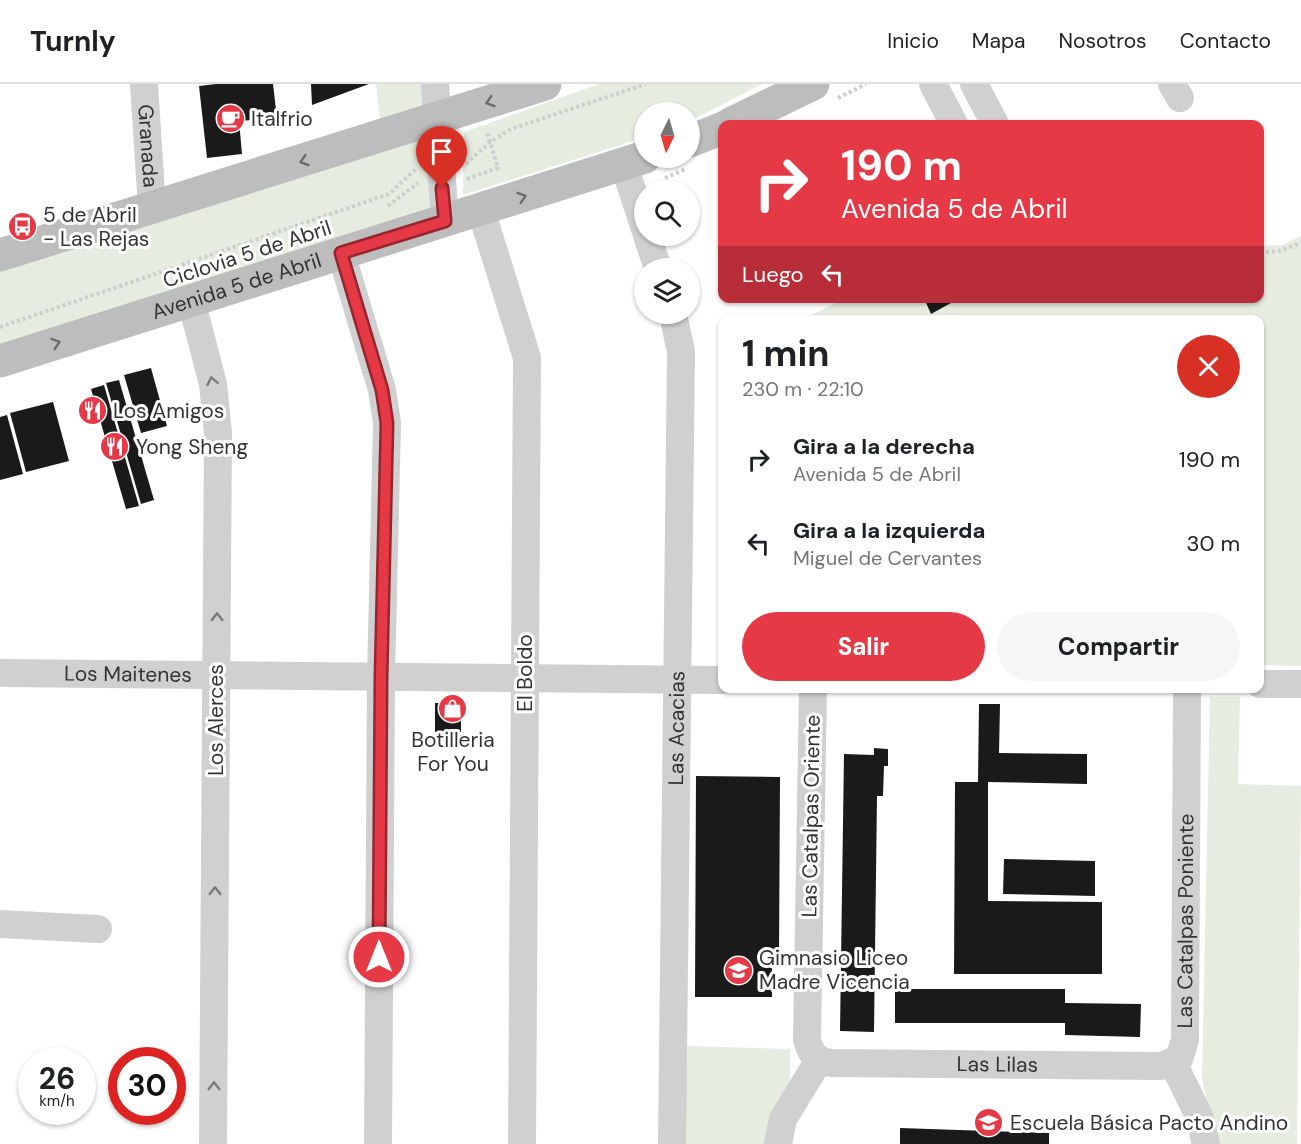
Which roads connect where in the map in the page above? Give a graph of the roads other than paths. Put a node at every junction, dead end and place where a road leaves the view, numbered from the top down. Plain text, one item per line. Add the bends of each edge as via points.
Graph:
1 (144, 84) edge
2 (435, 84) edge
3 (546, 84) edge
4 (813, 84) edge
5 (933, 84) edge
6 (974, 84) edge
7 (437, 119) junction
8 (749, 120) edge
9 (952, 120) edge
10 (993, 120) edge
11 (718, 130) edge
12 (700, 137) edge
13 (634, 161) edge
14 (152, 208) junction
15 (466, 214) junction
16 (341, 253) junction
17 (0, 255) edge
18 (191, 300) junction
19 (675, 324) edge
20 (0, 361) edge
21 (0, 673) edge
22 (216, 676) junction
23 (381, 677) junction
24 (525, 678) junction
25 (678, 679) junction
26 (718, 680) edge
27 (1264, 684) edge
28 (1301, 684) edge
29 (813, 693) edge
30 (1187, 693) edge
31 (0, 924) edge
32 (98, 929) dead end
33 (819, 1060) junction
34 (1173, 1063) junction
35 (213, 1144) edge
36 (378, 1144) edge
37 (522, 1144) edge
38 (672, 1144) edge
39 (778, 1144) edge
40 (1206, 1144) edge

1 - 14 street, Granada
2 - 7 street, El Boldo
3 -> 7 main road
4 - 8 main road
5 - 9 street
6 - 10 street
7 -> 14 main road
7 - 15 street, El Boldo via 441,166
11 - 12 main road
15 -> 13 main road, Avenida 5 de Abril
14 - 17 main road
15 - 16 main road, Avenida 5 de Abril
15 - 24 street, El Boldo via 527,358
16 - 18 main road, Avenida 5 de Abril
16 - 23 street via 386,406
20 -> 18 main road, Avenida 5 de Abril
22 -> 18 street, Los Alerces via 217,413
19 - 25 street, Las Acacias via 681,352
21 - 22 street, Los Maitenes
22 - 23 street, Los Maitenes
35 -> 22 street, Los Alerces
23 - 24 street, Los Maitenes
23 - 36 street
24 - 25 street, Los Maitenes
24 - 37 street, El Boldo
25 - 26 street, Los Maitenes
25 - 38 street, Las Acacias
27 - 28 street
29 - 33 street, Las Catalpas Oriente via 807,1040
30 - 34 street, Las Catalpas Poniente via 1185,1040 1182,1054
31 - 32 street
33 - 34 street, Las Lilas via 891,1064
33 - 39 street via 783,1119
34 - 40 street via 1199,1116

